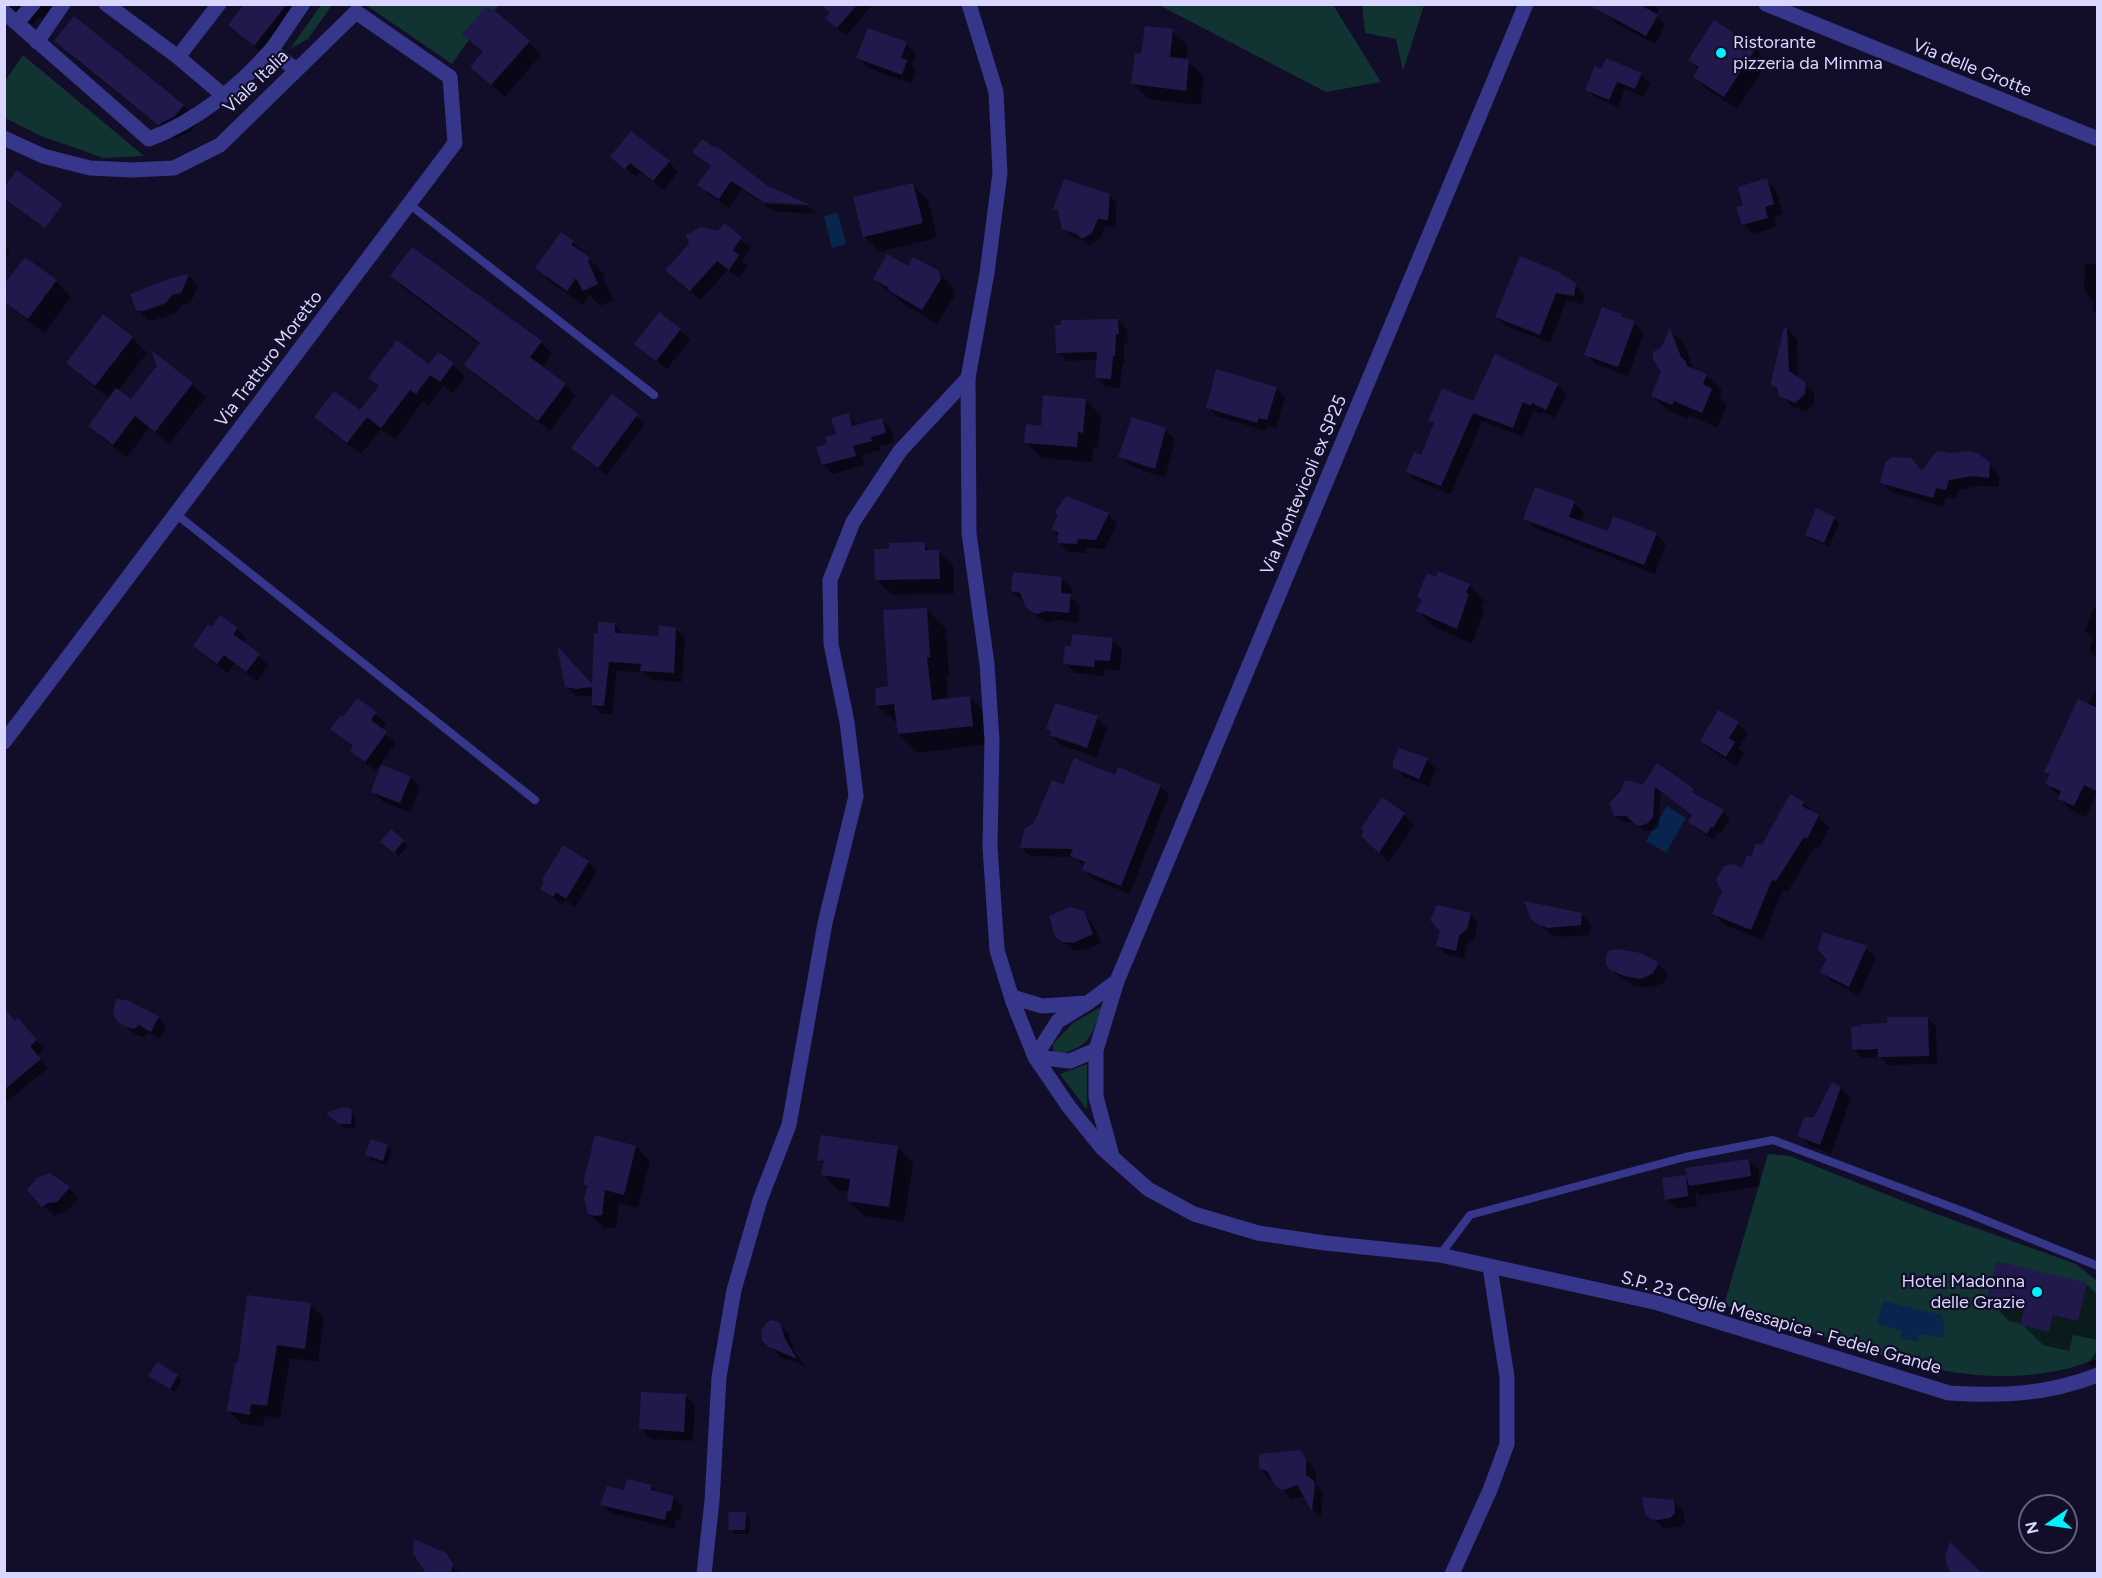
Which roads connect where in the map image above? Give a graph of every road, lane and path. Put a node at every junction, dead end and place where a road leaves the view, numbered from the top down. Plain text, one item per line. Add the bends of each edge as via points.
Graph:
1 (33, 4) edge
2 (63, 4) edge
3 (106, 4) edge
4 (219, 4) edge
5 (303, 4) edge
6 (969, 4) edge
7 (1526, 4) edge
8 (1766, 4) edge
9 (4, 12) edge
10 (356, 12) joint
11 (17, 23) junction
12 (37, 42) junction
13 (270, 50) junction
14 (178, 57) junction
15 (296, 70) junction
16 (224, 96) junction
17 (4, 138) edge
18 (2097, 139) edge
19 (409, 204) junction
20 (968, 378) junction
21 (654, 394) dead end
22 (176, 514) junction
23 (4, 742) edge
24 (535, 800) dead end
25 (1117, 981) junction
26 (1012, 997) junction
27 (1089, 1002) junction
28 (1096, 1050) junction
29 (1035, 1057) junction
30 (1112, 1157) junction
31 (1440, 1255) junction
32 (2097, 1266) edge
33 (1490, 1267) junction
34 (2097, 1375) edge
35 (704, 1574) edge
36 (1452, 1574) edge

1 - 11 street
2 - 12 street
3 - 14 street
4 - 14 street
5 - 13 street
6 - 20 street, S.P. 23 Ceglie Messapica - Fedele Grande via 996,92 1000,172
7 - 25 street, Via Montevicoli ex SP25
8 - 18 street, Via delle Grotte
9 - 11 street
10 - 15 street, Viale Italia
10 - 19 street, Via Tratturo Moretto via 450,77 455,143
11 - 12 street
12 - 16 street via 149,139 174,130
13 - 15 street
13 - 16 street
14 - 16 street
15 - 17 street, Viale Italia via 220,145 174,168 90,168 43,156
19 - 21 lane
19 - 22 street, Via Tratturo Moretto
20 - 26 street, S.P. 23 Ceglie Messapica - Fedele Grande via 969,533 987,664 992,740 990,847 997,950
20 - 35 street via 900,451 853,522 830,580 831,644 856,796 825,923 789,1125 760,1200 735,1290 719,1377
22 - 23 street, Via Tratturo Moretto
22 - 24 lane
25 - 27 street
25 - 28 street, Via Montevicoli ex SP25
26 - 27 street via 1042,1006
26 - 29 street, S.P. 23 Ceglie Messapica - Fedele Grande
27 - 29 street via 1058,1021
28 - 29 street via 1070,1061
28 - 30 street, Via Montevicoli ex SP25 via 1096,1097
29 - 30 street, S.P. 23 Ceglie Messapica - Fedele Grande via 1068,1107
30 - 31 street, S.P. 23 Ceglie Messapica - Fedele Grande via 1148,1189 1194,1214 1237,1227 1325,1244
31 - 32 lane via 1470,1215 1685,1157 1773,1140
31 - 33 street, S.P. 23 Ceglie Messapica - Fedele Grande
33 - 34 street, S.P. 23 Ceglie Messapica - Fedele Grande via 1658,1303 1948,1393 2034,1393
33 - 36 street via 1507,1377 1508,1444

